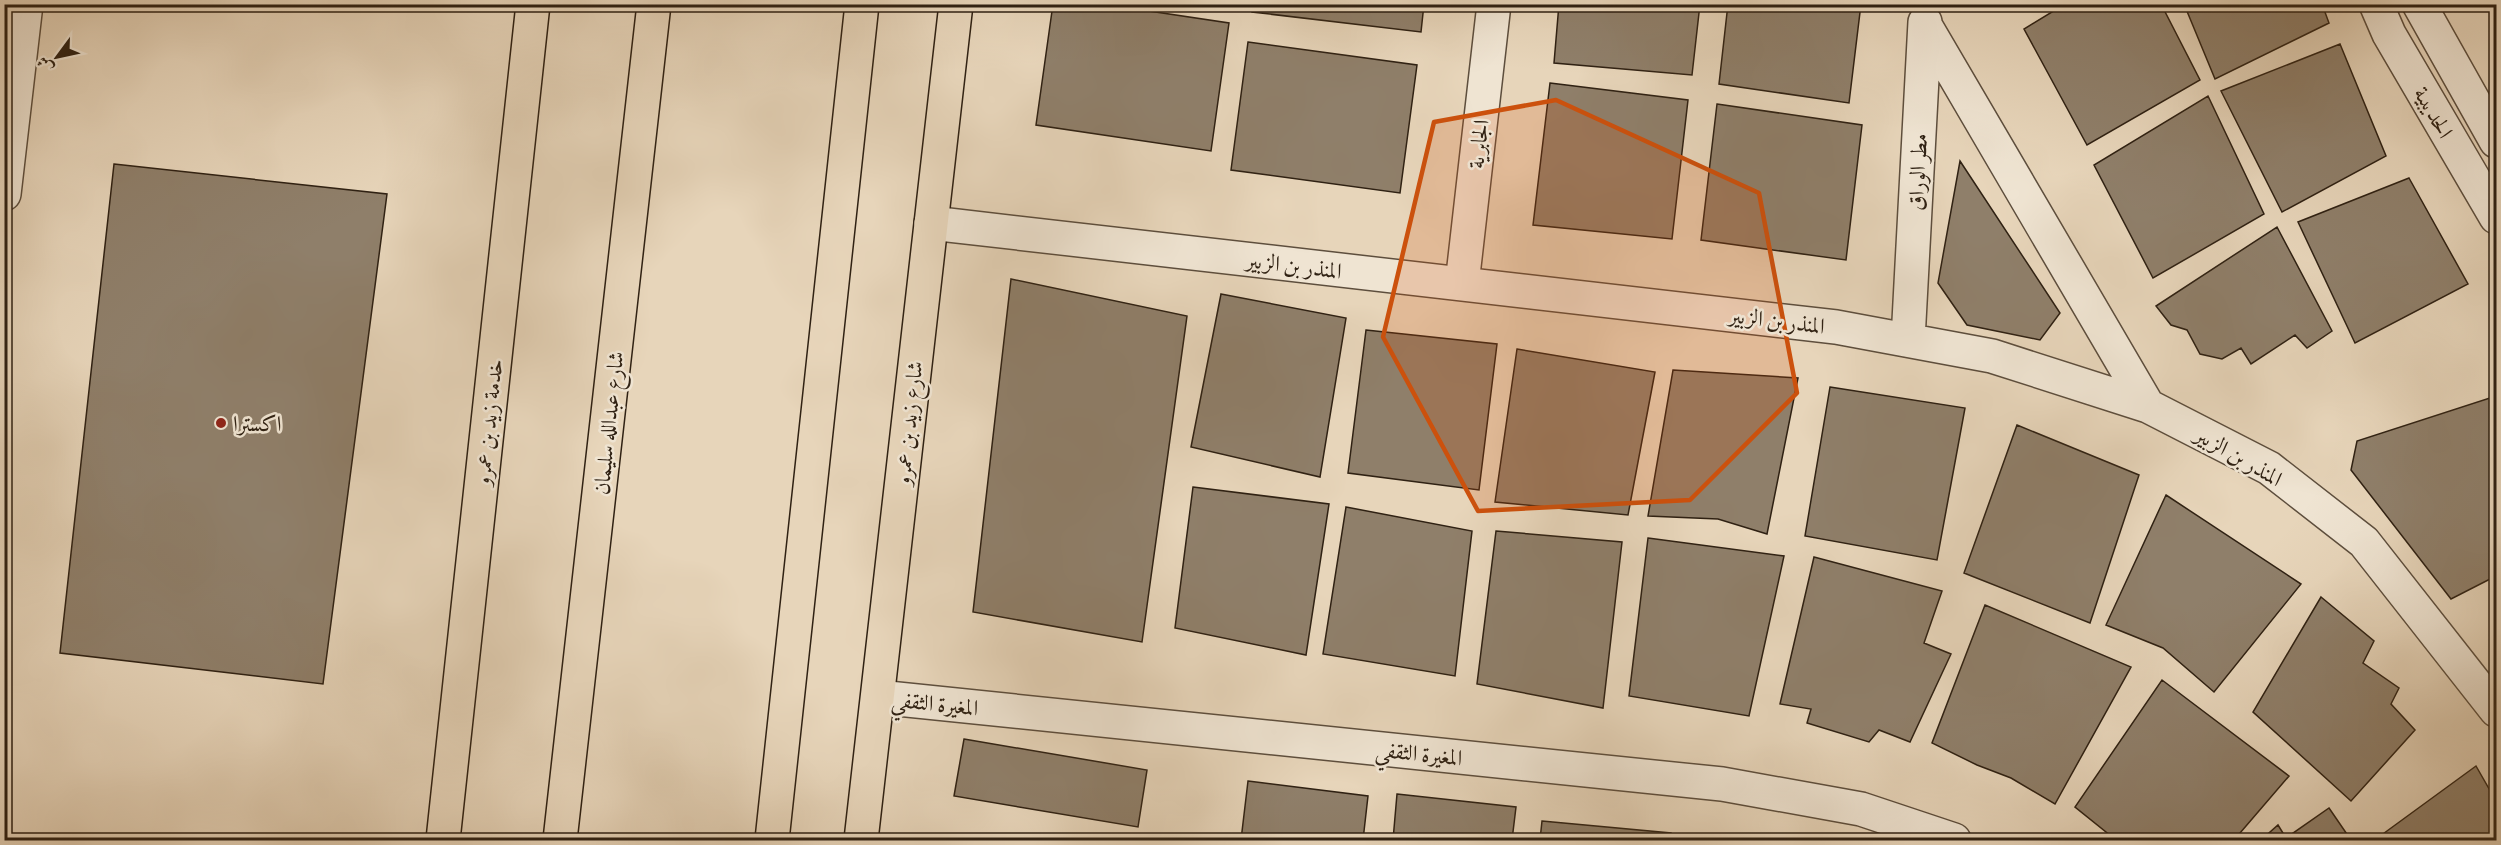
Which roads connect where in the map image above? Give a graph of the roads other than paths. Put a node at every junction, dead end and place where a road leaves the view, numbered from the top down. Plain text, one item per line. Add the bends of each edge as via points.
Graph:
1 (26, 4) edge
2 (532, 4) edge
3 (654, 4) edge
4 (862, 4) edge
5 (956, 4) edge
6 (1494, 4) edge
7 (2376, 4) edge
8 (2419, 4) edge
9 (1925, 15) edge
10 (2496, 141) edge
11 (4, 194) edge
12 (2496, 218) edge
13 (931, 223) junction
14 (1461, 284) junction
15 (1908, 340) junction
16 (2148, 406) junction
17 (878, 697) junction
18 (2496, 710) edge
19 (443, 840) edge
20 (560, 840) edge
21 (772, 840) edge
22 (861, 840) edge
23 (1954, 840) edge

1 - 11 street
2 - 19 main road, خدمة زيد بن عمرو
3 - 20 main road, شارع عبدالله سليمان
4 - 21 main road
5 - 13 main road, شارع زيد بن عمرو
6 - 14 street, الجابرية
7 - 12 street, الحديبية via 2389,34
8 - 10 street, الحديبية
9 - 15 street, مطر الوراق
9 - 16 street
13 - 14 street, المنذر بن الزبير
13 - 17 main road, شارع زيد بن عمرو
14 - 15 street, المنذر بن الزبير via 1836,327
15 - 16 street, المنذر بن الزبير via 1992,356
16 - 18 street, المنذر بن الزبير via 2270,468 2364,542
17 - 22 main road, شارع زيد بن عمرو
17 - 23 street, المغيرة الثقفي via 1722,784 1861,809

